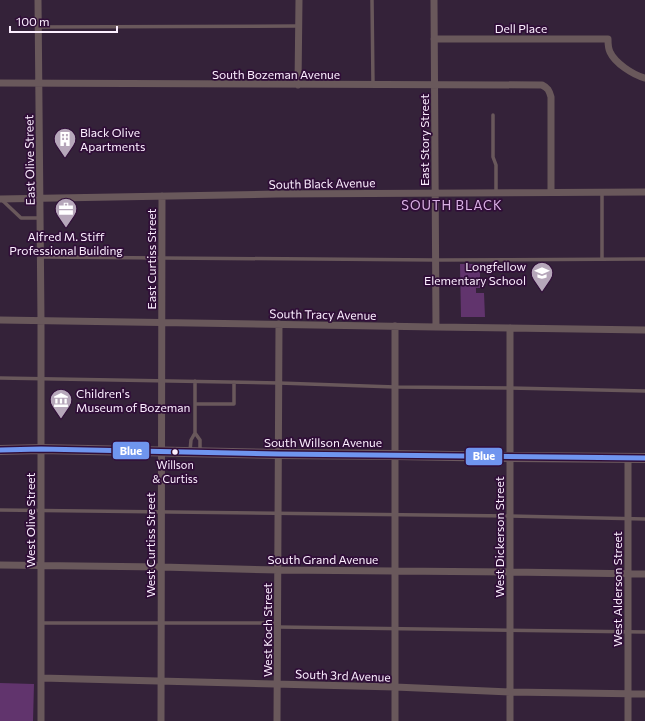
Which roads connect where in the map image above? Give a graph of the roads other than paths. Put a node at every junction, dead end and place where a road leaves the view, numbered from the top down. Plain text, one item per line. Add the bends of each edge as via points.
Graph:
1 (38, 0) edge
2 (299, 0) edge
3 (372, 0) edge
4 (434, 0) edge
5 (298, 26) junction
6 (38, 27) junction
7 (434, 39) junction
8 (645, 78) edge
9 (0, 84) edge
10 (39, 84) junction
11 (298, 85) junction
12 (373, 85) junction
13 (435, 86) junction
14 (493, 115) dead end
15 (496, 192) junction
16 (551, 192) junction
17 (602, 192) junction
18 (645, 192) edge
19 (435, 193) junction
20 (162, 196) junction
21 (1, 199) edge
22 (40, 199) junction
23 (40, 218) junction
24 (41, 257) junction
25 (162, 257) junction
26 (602, 259) junction
27 (645, 259) edge
28 (436, 260) junction
29 (0, 320) edge
30 (41, 320) junction
31 (162, 322) junction
32 (279, 324) junction
33 (395, 326) junction
34 (436, 327) junction
35 (510, 328) junction
36 (645, 330) edge
37 (0, 378) edge
38 (41, 378) junction
39 (162, 381) junction
40 (195, 381) junction
41 (234, 382) junction
42 (279, 383) junction
43 (395, 387) junction
44 (510, 388) junction
45 (645, 391) edge
46 (195, 404) junction
47 (195, 433) junction
48 (41, 449) junction
49 (0, 450) edge
50 (161, 452) junction
51 (195, 453) junction
52 (279, 454) junction
53 (395, 455) junction
54 (510, 457) junction
55 (628, 457) junction
56 (645, 458) edge
57 (0, 510) edge
58 (41, 511) junction
59 (161, 512) junction
60 (278, 513) junction
61 (395, 514) junction
62 (510, 516) junction
63 (628, 518) junction
64 (645, 518) edge
65 (0, 565) edge
66 (41, 566) junction
67 (161, 567) junction
68 (278, 570) junction
69 (395, 571) junction
70 (510, 572) junction
71 (628, 574) junction
72 (645, 574) edge
73 (41, 623) junction
74 (161, 624) junction
75 (278, 625) junction
76 (395, 629) junction
77 (510, 631) junction
78 (628, 632) junction
79 (645, 632) edge
80 (41, 678) junction
81 (161, 681) junction
82 (277, 684) junction
83 (395, 687) junction
84 (510, 692) junction
85 (628, 694) junction
86 (645, 694) edge
87 (41, 721) edge
88 (161, 721) edge
89 (277, 721) edge
90 (395, 721) edge
91 (510, 721) edge
92 (628, 721) edge

1 - 6 street, East Olive Street
2 - 5 street
3 - 12 lane
4 - 7 street, East Story Street
5 - 6 lane
5 - 11 street
6 - 10 street, East Olive Street
7 - 8 street, Dell Place via 608,39 610,52 619,63
7 - 13 street, East Story Street
9 - 10 street, South Bozeman Avenue
10 - 11 street, South Bozeman Avenue
10 - 22 street, East Olive Street
11 - 12 street, South Bozeman Avenue
12 - 13 street, South Bozeman Avenue
13 - 16 street, South Bozeman Avenue via 542,85 547,88 551,97
13 - 19 street, East Story Street
14 - 15 lane
15 - 16 street, South Black Avenue
15 - 19 street, South Black Avenue
16 - 17 street, South Black Avenue
17 - 18 street, South Black Avenue
17 - 26 lane
19 - 20 street, South Black Avenue
19 - 28 street, East Story Street
20 - 22 street, South Black Avenue
20 - 25 street, East Curtiss Street
21 - 22 street, South Black Avenue
21 - 23 lane via 22,218
22 - 23 street, East Olive Street
23 - 24 street, East Olive Street
24 - 25 lane
24 - 30 street, East Olive Street
25 - 28 lane
25 - 31 street, East Curtiss Street
26 - 27 lane
26 - 28 lane
28 - 34 street, East Story Street
29 - 30 street, South Tracy Avenue
30 - 31 street, South Tracy Avenue
30 - 38 street, West Olive Street
31 - 32 street, South Tracy Avenue
31 - 39 street, West Curtiss Street
32 - 33 street, South Tracy Avenue
32 - 42 street, West Koch Street
33 - 34 street, South Tracy Avenue
33 - 43 street
34 - 35 street, South Tracy Avenue
35 - 36 street, South Tracy Avenue
35 - 44 street, West Dickerson Street
37 - 38 lane
38 - 39 lane
38 - 48 street, West Olive Street
39 - 40 lane
39 - 50 street, West Curtiss Street
40 - 41 lane
40 - 46 lane
41 - 42 lane
41 - 46 lane via 234,404
42 - 43 lane
42 - 52 street, West Koch Street
43 - 44 lane
43 - 53 street
44 - 45 lane
44 - 54 street, West Dickerson Street
46 - 47 lane
47 - 51 lane via 190,440
47 - 51 lane via 200,440
48 - 49 main road, South Willson Avenue
48 - 50 main road, South Willson Avenue
48 - 58 street, West Olive Street
50 - 51 main road, South Willson Avenue
50 - 59 street, West Curtiss Street
51 - 52 main road, South Willson Avenue
52 - 53 main road, South Willson Avenue
52 - 60 street, West Koch Street
53 - 54 main road, South Willson Avenue
53 - 61 street
54 - 55 main road, South Willson Avenue
54 - 62 street, West Dickerson Street
55 - 56 main road, South Willson Avenue
55 - 63 street, West Alderson Street
57 - 58 lane
58 - 59 lane
58 - 66 street, West Olive Street
59 - 60 lane
59 - 67 street, West Curtiss Street
60 - 61 lane
60 - 68 street, West Koch Street
61 - 62 lane
61 - 69 street
62 - 63 lane
62 - 70 street, West Dickerson Street
63 - 64 lane
63 - 71 street, West Alderson Street
65 - 66 street, South Grand Avenue
66 - 67 street, South Grand Avenue
66 - 73 street, West Olive Street
67 - 68 street, South Grand Avenue
67 - 74 street, West Curtiss Street
68 - 69 street, South Grand Avenue
68 - 75 street, West Koch Street
69 - 70 street, South Grand Avenue
69 - 76 street
70 - 71 street, South Grand Avenue
70 - 77 street, West Dickerson Street
71 - 72 street, South Grand Avenue
71 - 78 street, West Alderson Street
73 - 74 lane
73 - 80 street, West Olive Street
74 - 75 lane
74 - 81 street, West Curtiss Street
75 - 76 lane
75 - 82 street, West Koch Street
76 - 77 lane
76 - 83 street
77 - 78 lane
77 - 84 street, West Dickerson Street
78 - 79 lane
78 - 85 street, West Alderson Street
80 - 81 street, South 3rd Avenue
80 - 87 street, West Olive Street
81 - 82 street, South 3rd Avenue
81 - 88 street, West Curtiss Street
82 - 83 street, South 3rd Avenue
82 - 89 street, West Koch Street
83 - 84 street, South 3rd Avenue
83 - 90 street
84 - 85 street, South 3rd Avenue
84 - 91 street, West Dickerson Street
85 - 86 street, South 3rd Avenue
85 - 92 street, West Alderson Street

